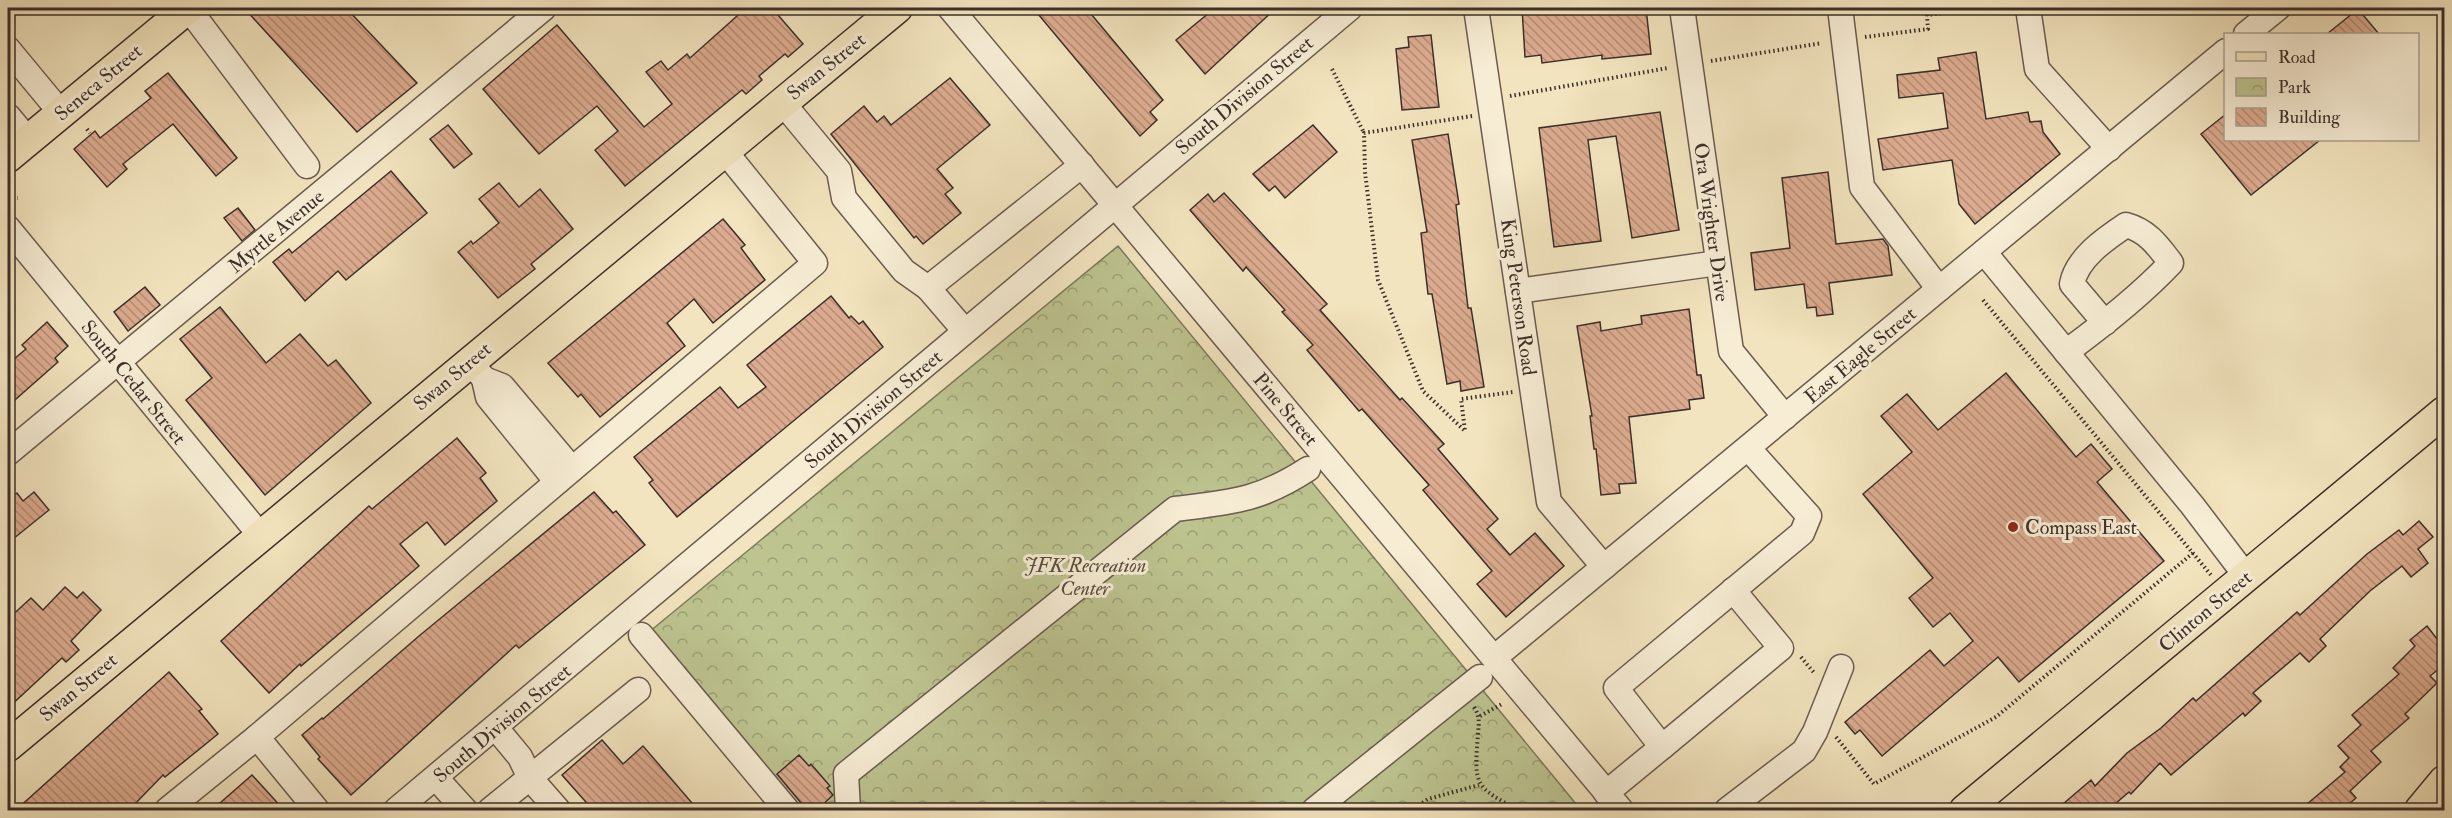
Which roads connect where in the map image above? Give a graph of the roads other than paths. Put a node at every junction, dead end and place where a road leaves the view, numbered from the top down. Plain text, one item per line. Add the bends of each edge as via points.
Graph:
1 (188, 8) edge
2 (544, 8) edge
3 (897, 8) edge
4 (950, 8) edge
5 (1350, 8) edge
6 (1476, 8) edge
7 (1682, 8) edge
8 (1840, 8) edge
9 (2028, 8) edge
10 (2278, 8) edge
11 (2247, 33) edge
12 (8, 49) edge
13 (2224, 53) edge
14 (782, 102) junction
15 (61, 113) junction
16 (8, 116) edge
17 (18, 149) edge
18 (2109, 149) junction
19 (724, 150) junction
20 (1082, 165) junction
21 (307, 166) dead end
22 (1114, 204) junction
23 (8, 228) edge
24 (1984, 252) junction
25 (1718, 263) junction
26 (928, 288) junction
27 (1939, 289) junction
28 (1518, 291) junction
29 (2105, 323) dead end
30 (964, 330) junction
31 (2066, 352) junction
32 (118, 361) junction
33 (477, 370) junction
34 (2445, 412) edge
35 (1785, 417) junction
36 (1748, 448) junction
37 (8, 453) edge
38 (1308, 469) dead end
39 (565, 476) junction
40 (260, 535) junction
41 (1604, 567) junction
42 (2246, 576) junction
43 (1734, 590) junction
44 (641, 635) dead end
45 (1841, 667) dead end
46 (1487, 668) junction
47 (638, 690) dead end
48 (496, 728) junction
49 (257, 737) junction
50 (8, 746) edge
51 (1662, 747) junction
52 (436, 778) junction
53 (530, 778) junction
54 (2445, 781) edge
55 (1613, 802) edge
56 (167, 810) edge
57 (316, 810) edge
58 (396, 810) edge
59 (465, 810) edge
60 (490, 810) edge
61 (558, 810) edge
62 (788, 810) edge
63 (848, 810) edge
64 (1314, 810) edge
65 (1727, 810) edge
66 (1965, 810) edge
67 (2420, 810) edge

1 - 15 main road, Seneca Street
1 - 21 street
2 - 32 street, Myrtle Avenue
3 - 14 main road, Swan Street
4 - 20 street, Pine Street
5 - 22 street, South Division Street
6 - 28 street, King Peterson Road
7 - 25 street, Ora Wrighter Drive
8 - 27 street via 1862,187
9 - 18 street via 2037,69
10 - 11 street
12 - 15 street
13 - 18 street, East Eagle Street
14 - 19 main road, Swan Street
14 - 26 street via 839,171 844,198 904,272
15 - 17 main road, Seneca Street
16 - 17 street
18 - 24 street, East Eagle Street
19 - 33 main road, Swan Street
19 - 39 street via 815,263
20 - 22 street, Pine Street
20 - 26 street
22 - 30 street, South Division Street
22 - 46 street, Pine Street
23 - 32 street, South Cedar Street
24 - 27 street, East Eagle Street
24 - 31 street
25 - 28 street
25 - 35 street, Ora Wrighter Drive via 1731,351
26 - 30 street
27 - 35 street, East Eagle Street
28 - 41 street, King Peterson Road via 1549,502
29 - 31 street
30 - 48 street, South Division Street
31 - 42 street
32 - 37 street, Myrtle Avenue
32 - 40 street, South Cedar Street
33 - 39 street via 502,386
33 - 40 main road, Swan Street
34 - 42 main road, Clinton Street
35 - 36 street, East Eagle Street
36 - 41 street, East Eagle Street
36 - 43 street via 1809,516 1802,533
38 - 63 street via 1282,486 1243,501 1175,509 846,774
39 - 49 street
40 - 50 main road, Swan Street
41 - 46 street, East Eagle Street
42 - 66 main road, Clinton Street
43 - 51 street via 1616,688
43 - 51 street via 1781,648
44 - 62 street
45 - 65 street via 1804,751
46 - 55 street, Pine Street
46 - 64 street, East Eagle Street
47 - 53 street
48 - 52 street, South Division Street
48 - 53 street via 520,757
49 - 56 street
49 - 57 street
51 - 55 street
52 - 58 street, South Division Street
52 - 59 street
53 - 60 street
53 - 61 street
54 - 67 main road

